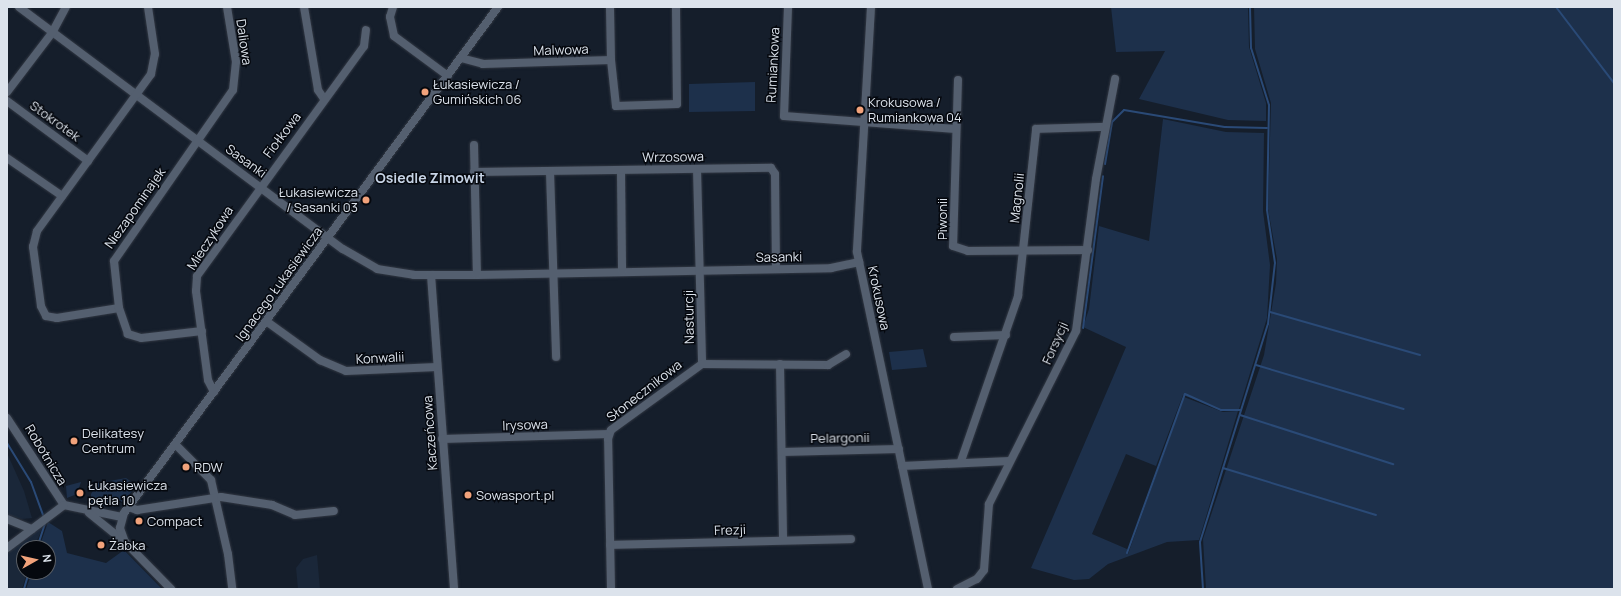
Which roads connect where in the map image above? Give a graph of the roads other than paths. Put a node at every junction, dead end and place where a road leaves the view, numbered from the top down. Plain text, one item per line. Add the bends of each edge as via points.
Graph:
1 (18, 7) edge
2 (66, 7) edge
3 (148, 7) edge
4 (227, 7) edge
5 (304, 7) edge
6 (393, 7) edge
7 (498, 7) edge
8 (610, 7) edge
9 (676, 7) edge
10 (788, 7) edge
11 (871, 7) edge
12 (366, 30) dead end
13 (52, 33) junction
14 (460, 58) junction
15 (611, 60) junction
16 (448, 76) junction
17 (1115, 79) dead end
18 (958, 80) dead end
19 (7, 92) edge
20 (136, 95) junction
21 (324, 99) junction
22 (7, 101) edge
23 (864, 124) junction
24 (1104, 127) junction
25 (956, 129) junction
26 (198, 140) junction
27 (474, 145) dead end
28 (7, 158) edge
29 (88, 160) junction
30 (697, 169) junction
31 (620, 171) junction
32 (474, 172) junction
33 (550, 172) junction
34 (259, 186) junction
35 (62, 196) junction
36 (328, 237) junction
37 (1024, 250) junction
38 (1088, 250) junction
39 (859, 262) junction
40 (776, 269) junction
41 (699, 270) junction
42 (622, 272) junction
43 (554, 274) junction
44 (477, 275) junction
45 (431, 276) junction
46 (119, 308) junction
47 (266, 322) junction
48 (202, 331) junction
49 (1006, 335) junction
50 (954, 337) dead end
51 (846, 354) dead end
52 (556, 357) dead end
53 (702, 364) junction
54 (780, 364) junction
55 (437, 367) junction
56 (214, 392) junction
57 (7, 418) edge
58 (609, 434) junction
59 (442, 439) junction
60 (175, 444) junction
61 (899, 449) junction
62 (782, 452) junction
63 (962, 461) junction
64 (1010, 461) junction
65 (902, 466) junction
66 (214, 497) junction
67 (64, 505) junction
68 (129, 507) junction
69 (86, 511) junction
70 (334, 511) dead end
71 (122, 517) junction
72 (7, 519) edge
73 (32, 529) junction
74 (851, 538) dead end
75 (783, 540) junction
76 (125, 542) junction
77 (610, 545) junction
78 (7, 548) edge
79 (171, 589) edge
80 (232, 589) edge
81 (454, 589) edge
82 (611, 589) edge
83 (928, 589) edge
84 (957, 589) edge

1 - 13 street, Sasanki
2 - 13 street
3 - 20 street via 155,62 151,74
4 - 26 street, Daliowa via 236,82 230,99
5 - 21 street via 318,90
6 - 16 street via 390,17 394,36
7 - 14 street, Ignacego Łukasiewicza
8 - 15 street
9 - 15 street via 678,104 616,106
10 - 23 street, Rumiankowa via 784,116
11 - 23 street, Krokusowa
12 - 21 street, Fiołkowa via 364,46
13 - 19 street
13 - 20 street, Sasanki
14 - 15 street, Malwowa via 483,64
14 - 16 street, Ignacego Łukasiewicza
16 - 36 street, Ignacego Łukasiewicza
17 - 24 street, Forsycji
18 - 25 street, Piwonii
20 - 26 street, Sasanki
20 - 29 street
21 - 34 street, Fiołkowa
22 - 29 street, Stokrotek
23 - 25 street
23 - 39 street, Krokusowa via 856,233
24 - 37 street, Magnolii via 1036,129
24 - 38 street, Forsycji
25 - 37 street, Piwonii via 953,246 968,251
26 - 34 street, Sasanki
26 - 46 street, Niezapominajek via 116,255 114,274
27 - 32 street
28 - 35 street
29 - 35 street
30 - 31 street, Wrzosowa
30 - 40 street, Wrzosowa via 773,169
30 - 41 street
31 - 33 street, Wrzosowa
31 - 42 street
32 - 33 street, Wrzosowa
32 - 44 street
33 - 43 street
34 - 36 street, Sasanki
34 - 48 street, Mieczykowa via 197,276
35 - 46 street via 34,239 43,312 57,318
36 - 45 street, Sasanki via 376,268
36 - 47 street, Ignacego Łukasiewicza
37 - 38 street, Piwonii
37 - 49 street, Magnolii via 1018,296
38 - 64 street, Forsycji via 1074,335
39 - 40 street, Sasanki via 831,268
39 - 61 street, Krokusowa
40 - 41 street, Sasanki
41 - 42 street, Sasanki
41 - 53 street, Nasturcji
42 - 43 street, Sasanki
43 - 44 street, Sasanki
43 - 52 street
44 - 45 street, Sasanki
45 - 55 street, Kaczeńcowa
46 - 48 street via 125,329 136,338
47 - 55 street, Konwalii via 320,360 346,371
47 - 56 street, Ignacego Łukasiewicza
48 - 56 street, Mieczykowa via 208,380
49 - 50 street
49 - 63 street, Magnolii
51 - 54 street, Słonecznikowa via 828,365
53 - 54 street, Słonecznikowa
53 - 58 street, Słonecznikowa
54 - 62 street
55 - 59 street, Kaczeńcowa
56 - 60 street, Ignacego Łukasiewicza
57 - 67 street, Robotnicza
58 - 59 street, Irysowa
58 - 77 street, Słonecznikowa
59 - 81 street, Kaczeńcowa
60 - 66 street via 208,475
60 - 68 street, Ignacego Łukasiewicza
61 - 62 street, Pelargonii
61 - 65 street, Krokusowa
62 - 75 street
63 - 64 street
63 - 65 street
64 - 84 street, Forsycji via 989,504 984,570 977,579
65 - 83 street, Krokusowa
66 - 68 street via 137,510
66 - 70 street via 264,503 296,515
66 - 80 street via 228,554
67 - 69 street
67 - 73 street
68 - 71 street, Ignacego Łukasiewicza
69 - 71 street
69 - 76 street
71 - 76 street via 120,528
72 - 73 street
73 - 78 street
74 - 75 street, Frezji
75 - 77 street, Frezji
76 - 79 street
77 - 82 street, Słonecznikowa

